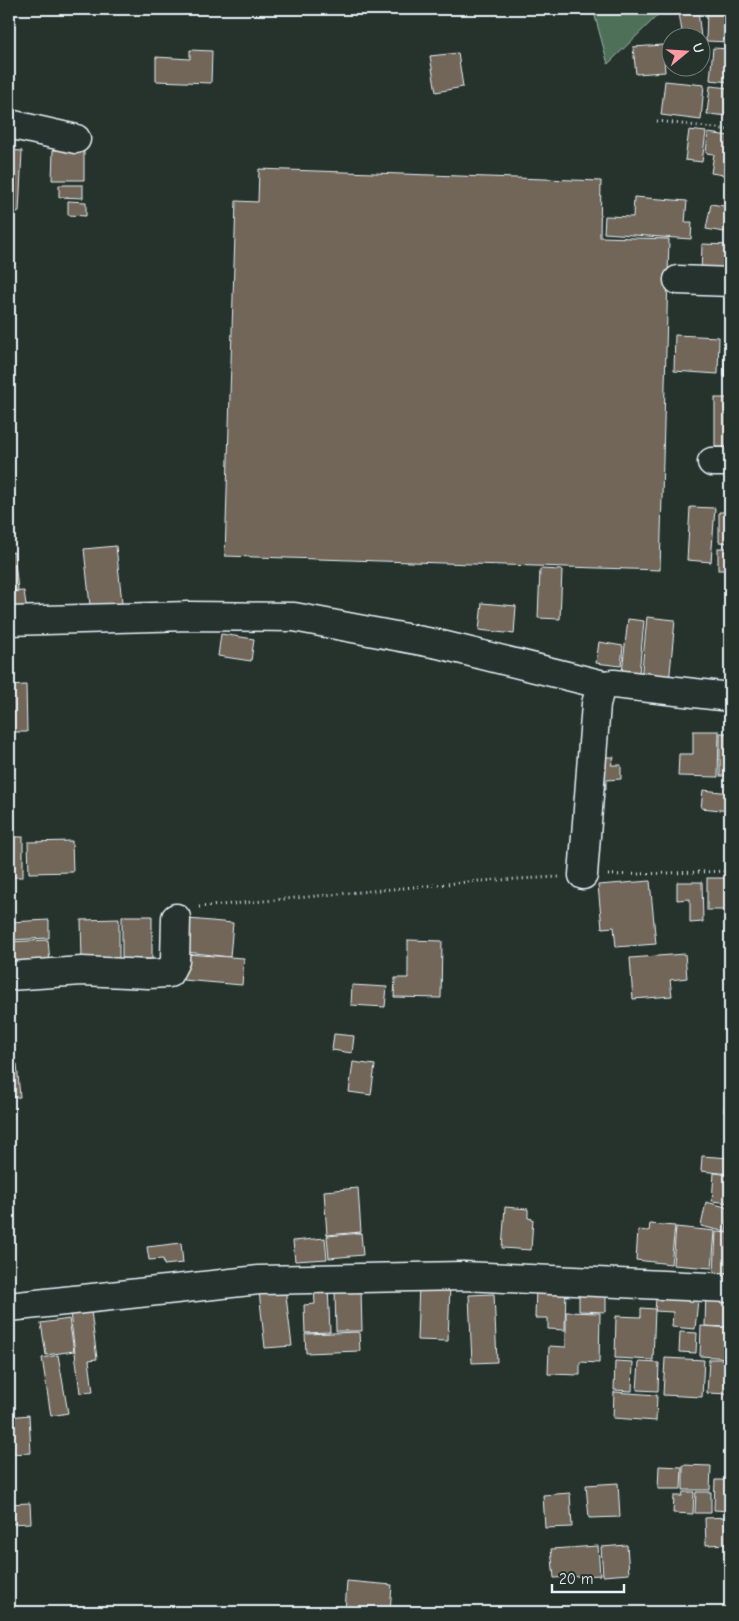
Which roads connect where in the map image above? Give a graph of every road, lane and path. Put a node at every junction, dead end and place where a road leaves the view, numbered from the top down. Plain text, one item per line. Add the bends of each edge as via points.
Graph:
1 (657, 121) dead end
2 (9, 124) edge
3 (730, 130) edge
4 (76, 139) dead end
5 (678, 280) dead end
6 (730, 282) edge
7 (9, 621) edge
8 (604, 685) junction
9 (730, 697) edge
10 (730, 871) edge
11 (583, 875) junction
12 (176, 918) joint
13 (9, 976) edge
14 (730, 1288) edge
15 (9, 1307) edge

1 - 3 path
2 - 4 street
5 - 6 street
7 - 8 street via 294,617 438,644
8 - 9 street
8 - 11 street via 596,704
10 - 11 path
11 - 12 path via 478,881 185,908
12 - 13 street via 175,961 169,973 82,971
14 - 15 street via 463,1276 260,1280

